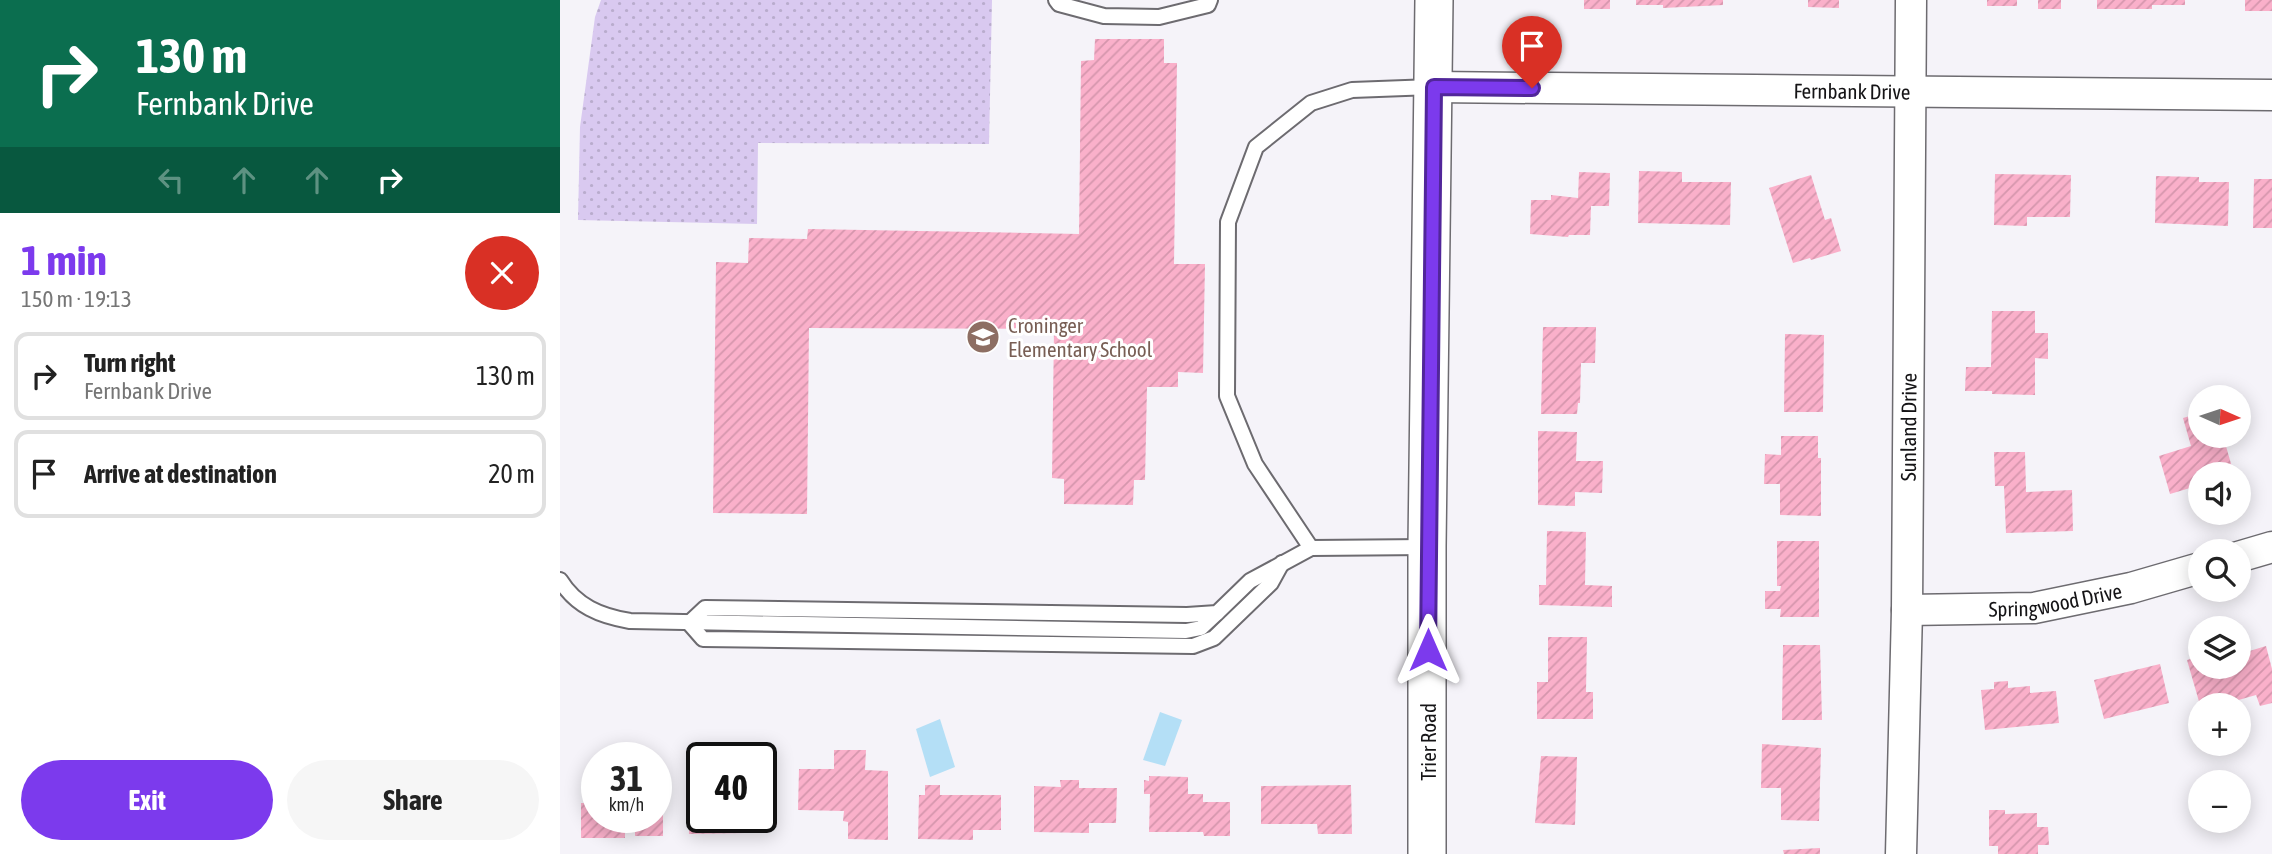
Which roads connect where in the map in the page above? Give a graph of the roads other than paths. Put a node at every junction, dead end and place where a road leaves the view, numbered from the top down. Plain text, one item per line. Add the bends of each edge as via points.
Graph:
1 (1056, 0) edge
2 (1210, 0) edge
3 (1434, 0) edge
4 (1911, 0) edge
5 (1434, 87) junction
6 (1910, 92) junction
7 (2272, 95) edge
8 (1427, 547) junction
9 (2272, 547) edge
10 (1311, 548) junction
11 (2251, 553) edge
12 (1282, 563) junction
13 (2188, 572) edge
14 (560, 580) edge
15 (1907, 610) junction
16 (689, 623) junction
17 (1427, 854) edge
18 (1901, 854) edge

1 - 2 lane via 1104,16 1159,17 1208,5
3 - 5 street, Trier Road
4 - 6 street, Sunland Drive
5 - 6 street, Fernbank Drive
5 - 8 street, Trier Road
5 - 10 lane via 1352,90 1311,103 1256,147 1228,222 1227,397 1255,464
6 - 7 street, Fernbank Drive
6 - 15 street, Sunland Drive
8 - 10 lane
8 - 17 street, Trier Road
9 - 11 street
10 - 12 lane
12 - 16 lane via 1250,581 1217,613 705,608
12 - 16 lane via 1271,583 1214,638 1193,646 703,639
13 - 15 street, Springwood Drive via 2034,608
14 - 16 lane via 585,607 611,618
15 - 18 street, Sunland Drive

